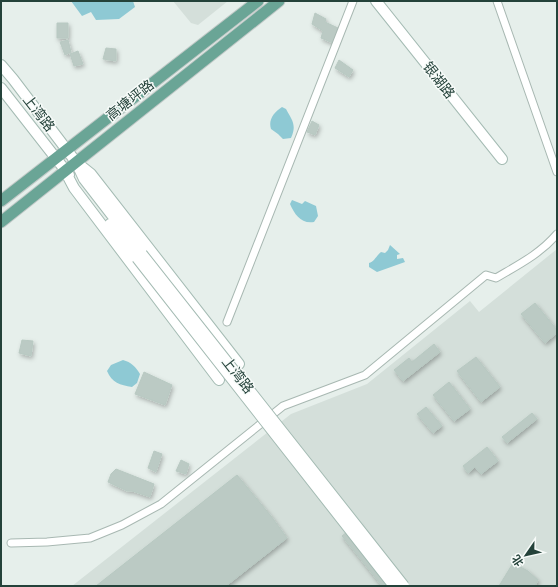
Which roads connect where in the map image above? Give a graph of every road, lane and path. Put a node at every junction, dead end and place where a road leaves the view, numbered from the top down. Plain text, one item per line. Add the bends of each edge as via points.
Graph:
1 (258, 1) edge
2 (279, 1) edge
3 (353, 1) edge
4 (376, 1) edge
5 (382, 1) edge
6 (498, 1) edge
7 (1, 66) edge
8 (1, 88) edge
9 (67, 149) junction
10 (55, 158) junction
11 (76, 162) junction
12 (65, 171) junction
13 (557, 172) edge
14 (1, 201) edge
15 (1, 222) edge
16 (557, 234) edge
17 (140, 256) junction
18 (228, 322) dead end
19 (239, 364) dead end
20 (219, 380) dead end
21 (11, 543) dead end
22 (394, 586) edge
23 (404, 586) edge

1 - 9 main road, 高塘坪路
2 - 11 main road, 高塘坪路
3 - 18 street
4 - 5 main road, 银湖路 via 503,158
6 - 13 street
7 - 9 main road, 上湾路
8 - 10 main road, 上湾路
9 - 10 main road, 高塘坪路
9 - 11 main road, 上湾路
10 - 12 main road, 上湾路
10 - 14 main road, 高塘坪路
11 - 12 main road, 高塘坪路
11 - 17 main road, 上湾路 via 84,179
11 - 19 main road, 上湾路 via 91,174
12 - 15 main road, 高塘坪路
12 - 17 main road, 上湾路
12 - 20 main road, 上湾路 via 74,188
16 - 21 street via 526,261 496,278 486,275 365,375 284,406 150,511 90,538
17 - 22 main road, 上湾路, bridge
17 - 23 main road, 上湾路, bridge

